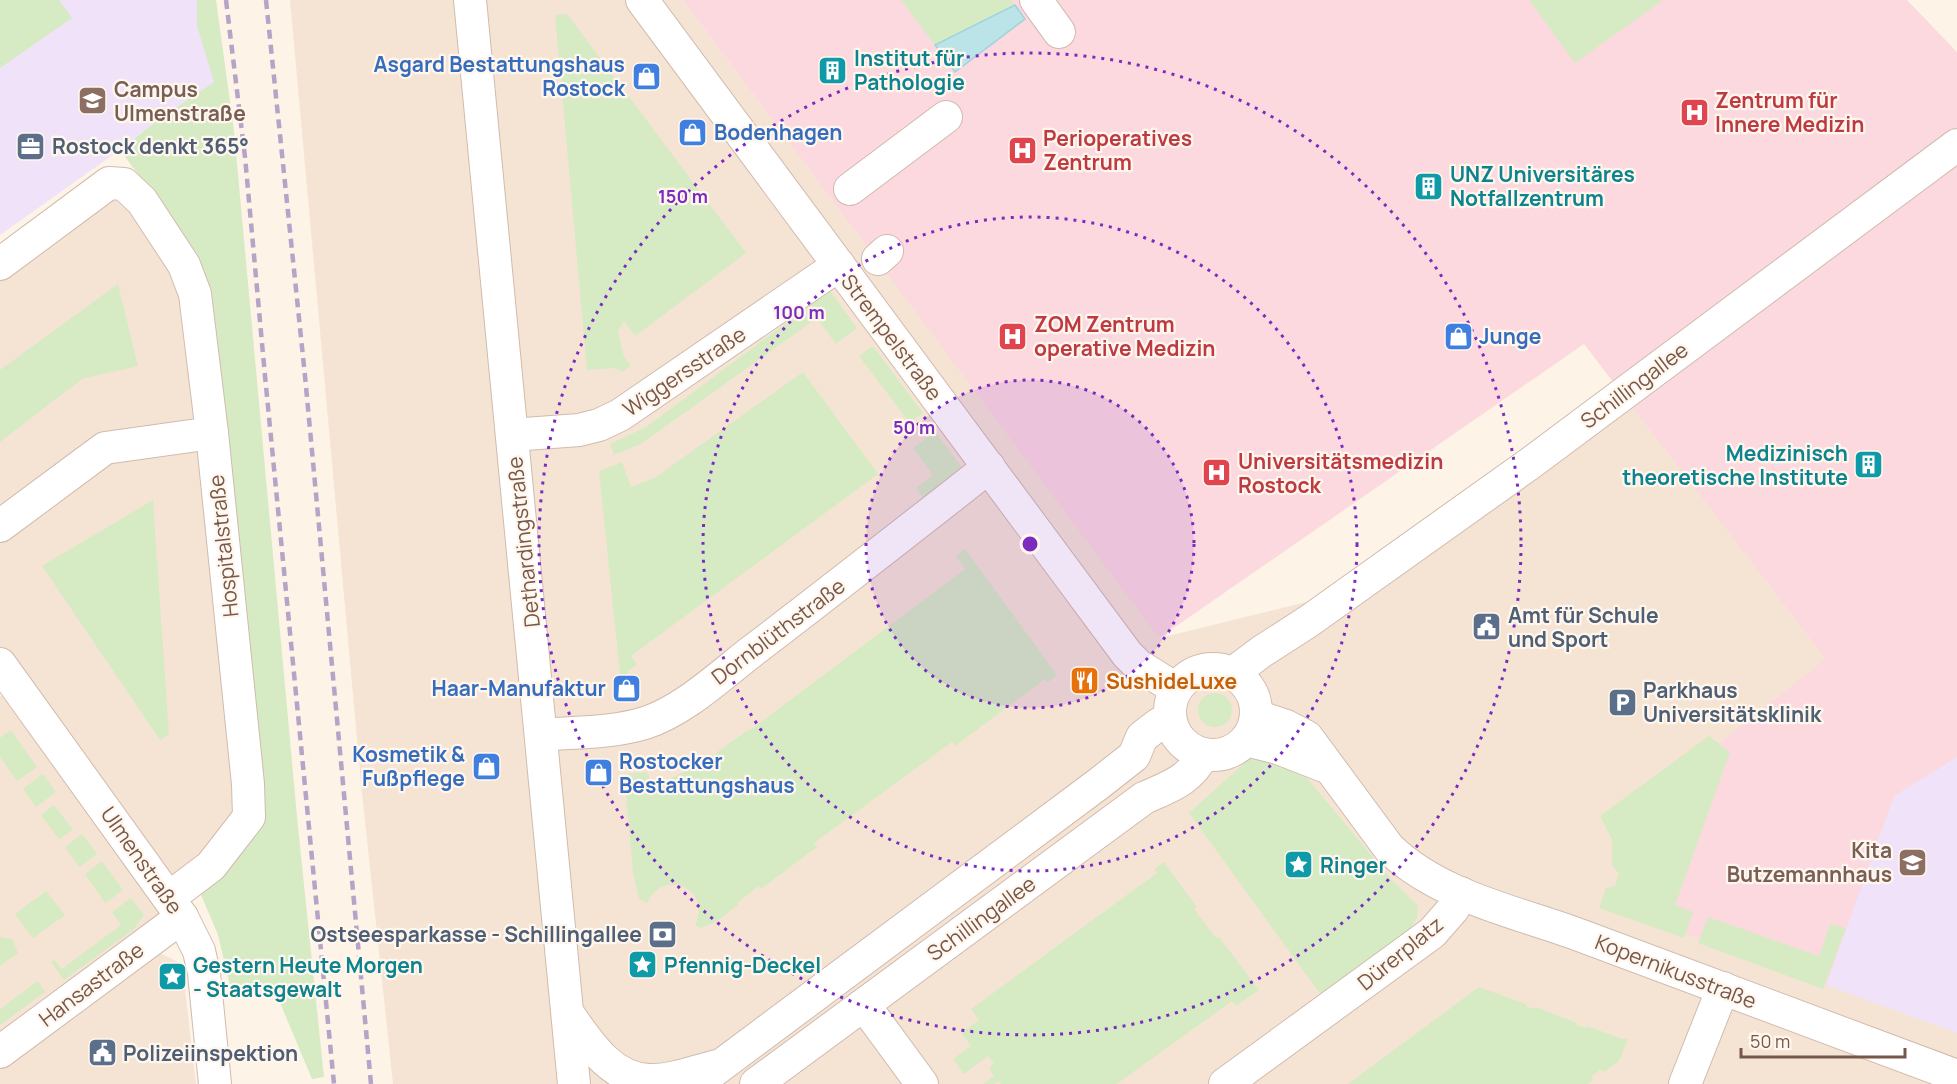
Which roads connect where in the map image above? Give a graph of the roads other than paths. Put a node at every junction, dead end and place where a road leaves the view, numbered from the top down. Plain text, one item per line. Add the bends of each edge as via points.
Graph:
1 (470, 0) edge
2 (642, 0) edge
3 (1036, 0) edge
4 (1059, 32) dead end
5 (946, 117) dead end
6 (1957, 145) edge
7 (850, 189) dead end
8 (0, 264) edge
9 (839, 265) junction
10 (212, 433) junction
11 (512, 435) junction
12 (989, 467) junction
13 (0, 526) edge
14 (1, 667) edge
15 (1247, 705) junction
16 (1174, 715) junction
17 (541, 735) junction
18 (1203, 754) junction
19 (1461, 893) junction
20 (176, 907) junction
21 (1723, 988) junction
22 (864, 1005) junction
23 (568, 1014) junction
24 (0, 1052) edge
25 (725, 1064) junction
26 (1957, 1076) edge
27 (215, 1084) edge
28 (574, 1084) edge
29 (696, 1084) edge
30 (756, 1084) edge
31 (922, 1084) edge
32 (1225, 1084) edge
33 (1684, 1084) edge

1 - 11 street, Dethardingstraße
2 - 9 street, Strempelstraße
3 - 4 street
5 - 7 street
6 - 15 street, Schillingallee via 1540,456 1261,652
8 - 10 street, Hospitalstraße via 109,183 124,184 142,201 184,266 195,294
9 - 11 street, Wiggersstraße via 620,415 579,430
9 - 12 street, Strempelstraße
10 - 13 street via 105,448
10 - 20 street, Hospitalstraße via 249,817
11 - 17 street, Dethardingstraße
12 - 16 street, Strempelstraße
12 - 17 street, Dornblüthstraße via 777,633 663,715 609,730
14 - 20 street, Ulmenstraße
15 - 16 street, Schillingallee via 1220,669 1207,669 1184,679
15 - 18 street, Schillingallee via 1232,750
15 - 19 street, Dürerplatz via 1307,737 1389,848 1423,875
16 - 18 street via 1194,750
16 - 25 street, Schillingallee via 1155,754 1134,756
17 - 23 street, Dethardingstraße
18 - 22 street, Schillingallee via 1197,766 1179,782 1144,798
19 - 21 street, Kopernikusstraße
19 - 32 street, Dürerplatz via 1432,933
20 - 24 street, Hansastraße
20 - 27 street, Ulmenstraße via 199,951 204,973
21 - 26 street, Kopernikusstraße
21 - 33 street
22 - 30 street, Schillingallee
22 - 31 street
23 - 25 street via 604,1061 628,1076 648,1081
23 - 28 street, Dethardingstraße
25 - 29 street, Schillingallee

